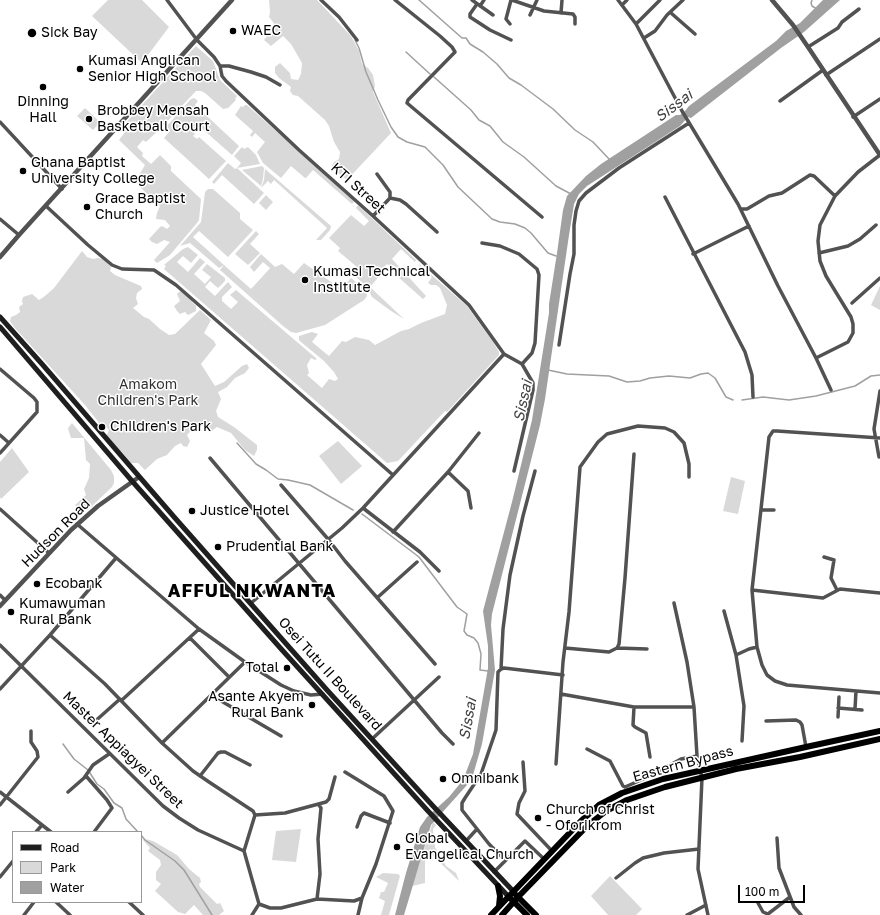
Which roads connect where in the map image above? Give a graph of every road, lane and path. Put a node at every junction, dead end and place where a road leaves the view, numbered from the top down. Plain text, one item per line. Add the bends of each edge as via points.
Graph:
1 (168, 0) edge
2 (232, 0) edge
3 (321, 0) edge
4 (395, 0) edge
5 (472, 0) edge
6 (484, 0) edge
7 (512, 0) edge
8 (537, 0) edge
9 (562, 0) edge
10 (618, 0) edge
11 (627, 0) edge
12 (660, 0) edge
13 (683, 0) edge
14 (772, 0) edge
15 (479, 5) junction
16 (622, 5) junction
17 (533, 8) junction
18 (860, 9) dead end
19 (561, 13) junction
20 (671, 13) junction
21 (530, 15) dead end
22 (493, 16) dead end
23 (510, 24) dead end
24 (575, 24) dead end
25 (636, 24) junction
26 (695, 34) dead end
27 (644, 38) junction
28 (880, 39) edge
29 (197, 40) junction
30 (357, 40) dead end
31 (511, 40) dead end
32 (808, 47) junction
33 (220, 66) junction
34 (822, 70) junction
35 (826, 75) junction
36 (280, 85) dead end
37 (880, 99) edge
38 (780, 101) dead end
39 (854, 117) junction
40 (0, 122) edge
41 (688, 122) junction
42 (880, 155) edge
43 (377, 174) dead end
44 (62, 189) junction
45 (835, 196) junction
46 (665, 197) dead end
47 (390, 198) junction
48 (46, 206) junction
49 (741, 209) junction
50 (373, 216) junction
51 (542, 218) dead end
52 (0, 219) edge
53 (876, 225) dead end
54 (749, 226) junction
55 (437, 232) dead end
56 (19, 235) junction
57 (482, 243) dead end
58 (818, 253) junction
59 (693, 254) junction
60 (0, 257) edge
61 (880, 278) edge
62 (852, 303) dead end
63 (0, 317) edge
64 (0, 327) edge
65 (559, 345) dead end
66 (504, 354) junction
67 (816, 358) junction
68 (522, 364) junction
69 (0, 369) edge
70 (831, 390) dead end
71 (880, 391) edge
72 (753, 397) dead end
73 (479, 433) dead end
74 (0, 435) edge
75 (875, 438) junction
76 (880, 438) edge
77 (9, 443) junction
78 (0, 453) edge
79 (634, 454) dead end
80 (879, 457) dead end
81 (210, 458) dead end
82 (535, 471) dead end
83 (448, 472) junction
84 (514, 472) dead end
85 (393, 475) junction
86 (139, 477) junction
87 (689, 477) dead end
88 (132, 481) junction
89 (281, 485) dead end
90 (363, 508) junction
91 (471, 508) dead end
92 (0, 509) edge
93 (762, 510) junction
94 (774, 510) dead end
95 (77, 524) junction
96 (393, 532) junction
97 (328, 539) junction
98 (49, 553) junction
99 (824, 557) dead end
100 (116, 558) junction
101 (417, 562) dead end
102 (298, 563) junction
103 (439, 571) dead end
104 (752, 590) junction
105 (837, 590) junction
106 (880, 593) edge
107 (0, 595) edge
108 (378, 597) junction
109 (5, 600) junction
110 (674, 603) dead end
111 (251, 604) junction
112 (0, 606) edge
113 (724, 610) dead end
114 (199, 629) junction
115 (50, 635) junction
116 (190, 638) junction
117 (0, 645) edge
118 (757, 647) junction
119 (565, 648) junction
120 (617, 648) junction
121 (647, 649) dead end
122 (736, 655) junction
123 (245, 662) junction
124 (435, 664) dead end
125 (22, 665) junction
126 (501, 669) junction
127 (563, 675) junction
128 (439, 676) dead end
129 (229, 677) junction
130 (0, 689) edge
131 (856, 691) junction
132 (322, 694) junction
133 (561, 694) junction
134 (880, 694) edge
135 (211, 695) junction
136 (839, 697) dead end
137 (121, 700) junction
138 (414, 700) junction
139 (634, 707) junction
140 (694, 707) junction
141 (838, 708) junction
142 (855, 710) junction
143 (862, 710) dead end
144 (838, 717) dead end
145 (766, 721) dead end
146 (92, 724) dead end
147 (32, 731) dead end
148 (880, 731) edge
149 (281, 736) dead end
150 (880, 738) edge
151 (372, 739) junction
152 (742, 741) dead end
153 (162, 743) junction
154 (453, 744) dead end
155 (806, 747) junction
156 (588, 748) dead end
157 (109, 754) junction
158 (697, 756) junction
159 (650, 757) dead end
160 (523, 762) dead end
161 (556, 764) dead end
162 (250, 765) dead end
163 (700, 771) junction
164 (345, 772) dead end
165 (86, 776) junction
166 (200, 776) junction
167 (335, 777) dead end
168 (702, 778) junction
169 (0, 792) edge
170 (68, 792) dead end
171 (6, 797) junction
172 (0, 805) edge
173 (319, 805) junction
174 (255, 815) junction
175 (390, 823) junction
176 (42, 825) junction
177 (357, 827) dead end
178 (477, 829) junction
179 (37, 831) edge
180 (50, 831) edge
181 (96, 831) edge
182 (777, 838) dead end
183 (466, 842) junction
184 (698, 849) junction
185 (244, 851) junction
186 (552, 851) junction
187 (544, 859) junction
188 (505, 860) junction
189 (12, 862) edge
190 (494, 872) junction
191 (0, 878) edge
192 (616, 878) dead end
193 (498, 886) junction
194 (511, 894) junction
195 (790, 897) junction
196 (362, 898) junction
197 (317, 899) junction
198 (516, 899) junction
199 (33, 903) edge
200 (57, 903) edge
201 (130, 903) edge
202 (758, 903) dead end
203 (259, 904) junction
204 (706, 905) junction
205 (500, 906) junction
206 (24, 915) edge
207 (70, 915) edge
208 (143, 915) edge
209 (252, 915) edge
210 (358, 915) edge
211 (490, 915) edge
212 (502, 915) edge
213 (527, 915) edge
214 (536, 915) edge
215 (687, 915) edge
216 (708, 915) edge
217 (800, 915) edge

1 - 29 street, KTI Street
2 - 29 street
3 - 30 street via 339,17
4 - 51 street via 440,36 455,52 407,103
5 - 15 street
6 - 15 street
7 - 17 street
7 - 23 street via 506,20
8 - 17 street
9 - 19 street
10 - 16 street
11 - 16 street
12 - 25 street
13 - 20 street
14 - 32 street
15 - 22 street
15 - 31 street via 470,17
16 - 25 street
17 - 19 street
17 - 21 street
18 - 32 street via 838,28
19 - 24 street via 574,15
20 - 26 street
20 - 27 street
25 - 27 street
27 - 41 street
28 - 35 street
29 - 33 street, KTI Street
29 - 44 street
32 - 34 street
33 - 36 street via 251,72
33 - 50 street, KTI Street via 222,76 245,100
34 - 35 street
34 - 38 street
35 - 39 street
37 - 39 street
39 - 42 street
40 - 44 street
41 - 49 street
41 - 65 street via 613,172 579,201 574,226 574,254
42 - 45 street via 858,172
43 - 47 street via 390,192
44 - 48 street
45 - 49 street via 810,175 782,193 769,196 747,209
45 - 58 street via 820,225
46 - 59 street
47 - 50 street
47 - 55 street via 406,204
48 - 56 street
48 - 85 street via 112,264 122,269 154,270 176,285
49 - 54 street
50 - 66 street, KTI Street via 469,305
52 - 56 street
53 - 58 street via 848,246
54 - 59 street
54 - 67 street
56 - 60 street
57 - 68 street via 500,246 519,254 537,269 539,276 535,343 532,353
58 - 67 street via 826,276 851,317 853,333 848,342
59 - 72 street via 746,352 752,375
61 - 62 street
63 - 86 main road, Osei Tutu II Boulevard
64 - 88 main road, Osei Tutu II Boulevard
66 - 68 street
66 - 85 street
67 - 70 street
68 - 84 street via 533,383 534,390
69 - 77 street via 37,402 37,412
71 - 75 street
73 - 83 street
74 - 77 street
75 - 76 street
75 - 80 street
75 - 93 street via 773,431 769,437
77 - 78 street
79 - 120 street
81 - 102 street
82 - 126 street via 510,575
83 - 91 street via 468,491
83 - 96 street
85 - 90 street
86 - 88 street, Hudson Road
86 - 111 main road, Osei Tutu II Boulevard
87 - 119 street via 684,443 671,430 638,426 607,434 598,442 579,470
88 - 95 street, Hudson Road
88 - 132 main road, Osei Tutu II Boulevard
89 - 97 street
90 - 96 street
90 - 97 street
92 - 98 street
93 - 94 street
93 - 104 street
95 - 98 street, Hudson Road
95 - 100 street
96 - 103 street via 420,552
97 - 102 street
97 - 108 street
98 - 109 street, Hudson Road
99 - 105 street via 834,560 831,578
100 - 114 street
100 - 115 street
101 - 108 street
102 - 111 street
102 - 138 street
104 - 105 street via 823,598
104 - 118 street
105 - 106 street
107 - 109 street
108 - 124 street
109 - 112 street, Hudson Road
110 - 140 street
111 - 151 main road, Osei Tutu II Boulevard
113 - 122 street
114 - 116 street
114 - 123 street
115 - 125 street
115 - 137 street
116 - 129 street
116 - 137 street
117 - 125 street, Master Appiagyei Street
118 - 122 street
118 - 131 street via 767,676 775,681
119 - 120 street via 610,652
119 - 127 street
120 - 121 street
122 - 152 street via 744,706
123 - 129 street
123 - 132 street via 294,692
125 - 130 street
125 - 157 street, Master Appiagyei Street
126 - 127 street via 524,669
126 - 178 street via 498,672 496,730 493,741 481,774 462,803 462,810
127 - 133 street
128 - 138 street
129 - 135 street
131 - 134 street
131 - 142 street
132 - 193 main road, Osei Tutu II Boulevard
133 - 139 street
133 - 161 street
135 - 149 street
135 - 153 street
136 - 141 street
137 - 146 street
137 - 153 street
138 - 151 street
138 - 154 street
139 - 140 street
139 - 159 street via 633,725 646,733
140 - 158 street
141 - 142 street
141 - 144 street
142 - 143 street
145 - 155 street via 800,722
147 - 171 street via 31,742 38,757
148 - 155 highway, Eastern Bypass
150 - 168 highway, Eastern Bypass
151 - 183 main road, Osei Tutu II Boulevard
153 - 166 street
155 - 163 highway, Eastern Bypass
156 - 158 street via 610,761 625,787 681,759
157 - 165 street via 93,765
157 - 185 street, Master Appiagyei Street via 154,798 179,818 198,830
158 - 163 street
160 - 186 street via 525,791 517,814
162 - 166 street via 221,752
163 - 168 street
163 - 186 highway, Eastern Bypass via 663,779 622,793 599,805
164 - 175 street via 384,796 393,811
165 - 170 street
165 - 181 street via 112,808
166 - 174 street via 252,808
167 - 173 street via 329,799
168 - 184 street
168 - 198 highway, Eastern Bypass via 627,800 606,811 587,826
169 - 171 street
171 - 172 street
171 - 176 street
173 - 174 street via 285,813
173 - 197 street via 320,874
174 - 185 street
175 - 177 street via 364,812
175 - 196 street
176 - 179 street
176 - 180 street
178 - 183 street
178 - 188 street
182 - 195 street via 779,868
183 - 190 main road, Osei Tutu II Boulevard
184 - 192 street via 643,858
184 - 204 street via 698,869
185 - 203 street
186 - 187 highway, Eastern Bypass
187 - 188 street via 525,841
187 - 194 highway, Eastern Bypass
188 - 190 street
189 - 191 street
190 - 194 main road, Osei Tutu II Boulevard
193 - 194 main road, Osei Tutu II Boulevard
193 - 205 highway
194 - 198 highway, Osei Tutu II Boulevard
194 - 205 highway, Eastern Bypass
195 - 202 street via 768,914 763,912
195 - 217 street
196 - 197 street via 354,901
196 - 210 street
197 - 203 street via 281,908
198 - 212 highway, Eastern Bypass
198 - 213 highway, Osei Tutu II Boulevard
198 - 214 highway, Osei Tutu II Boulevard
199 - 206 street
200 - 207 street
201 - 208 street
203 - 209 street
204 - 215 street
204 - 216 street
205 - 211 highway, Eastern Bypass

